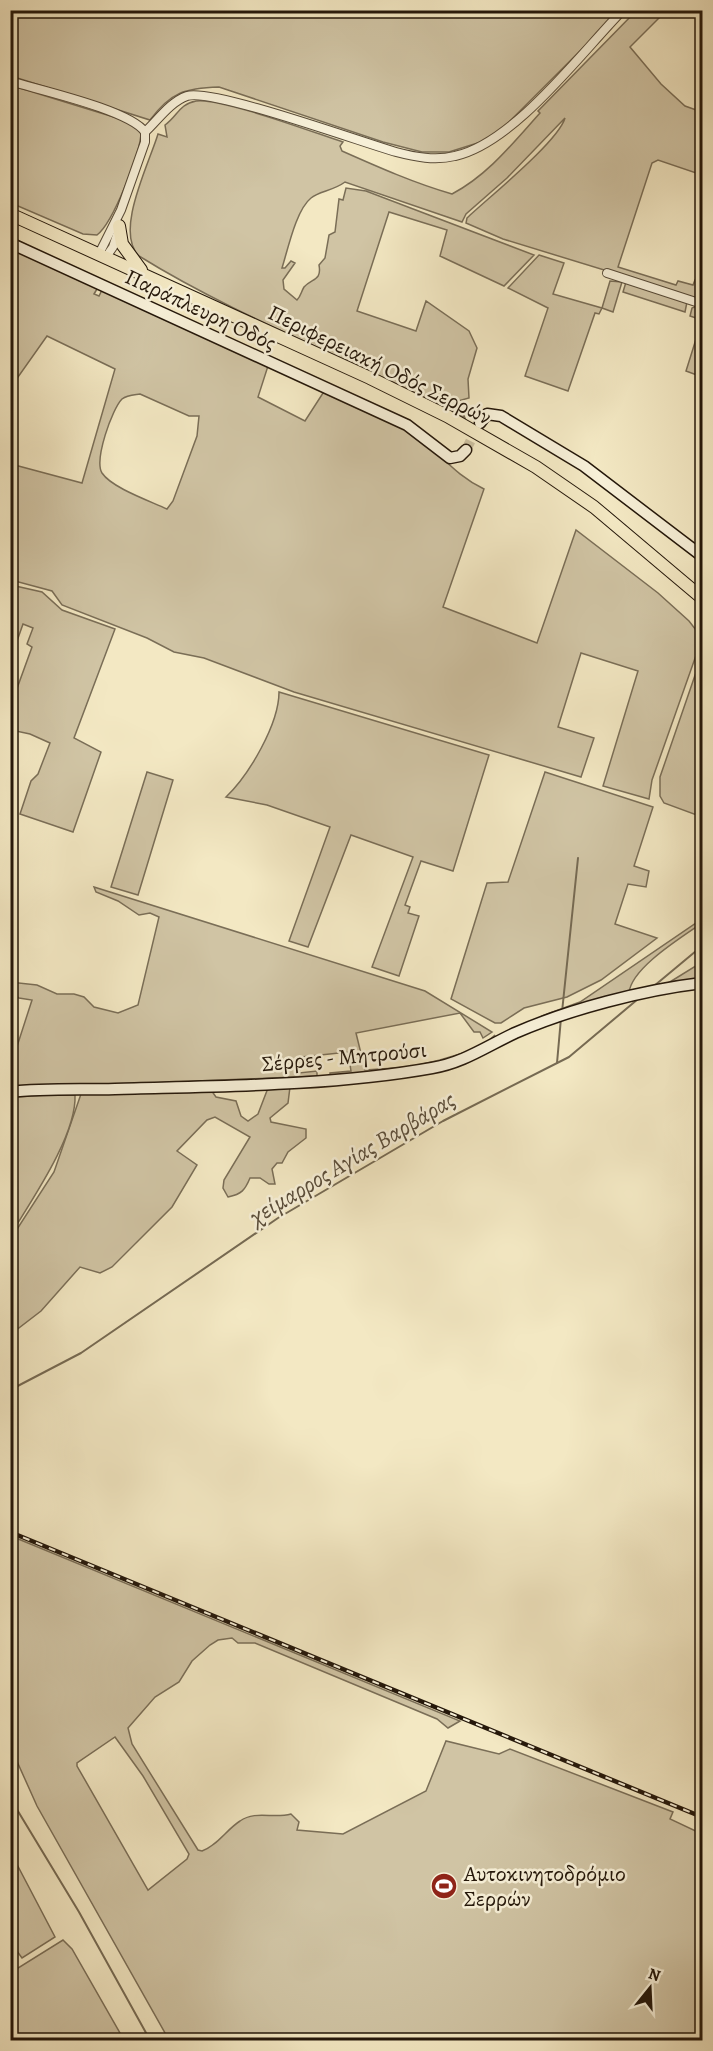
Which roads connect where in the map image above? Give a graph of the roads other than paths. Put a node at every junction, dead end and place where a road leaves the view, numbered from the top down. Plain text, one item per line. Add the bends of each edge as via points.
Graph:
1 (623, 10) edge
2 (10, 81) edge
3 (145, 132) junction
4 (121, 210) junction
5 (10, 214) edge
6 (119, 226) junction
7 (10, 243) edge
8 (103, 256) junction
9 (607, 273) dead end
10 (149, 277) junction
11 (702, 304) edge
12 (480, 423) dead end
13 (466, 450) dead end
14 (702, 556) edge
15 (702, 598) edge
16 (702, 983) edge
17 (10, 1092) edge

1 - 3 street via 502,134 454,156 420,158 198,94 178,101
2 - 3 street via 114,112 134,121
3 - 4 street
4 - 6 street
4 - 8 street
5 - 8 main road, Περιφερειακή Οδός Σερρών
6 - 8 street via 113,247
6 - 10 main road via 126,252
7 - 13 street, Παράπλευρη Οδός via 407,425 450,458
8 - 10 main road, Περιφερειακή Οδός Σερρών
9 - 11 street
10 - 15 main road, Περιφερειακή Οδός Σερρών via 420,401 536,467 594,507
12 - 14 street via 487,414 501,416 584,466
16 - 17 street, Σέρρες - Μητρούσι via 664,987 545,1021 458,1062 407,1072 249,1084

